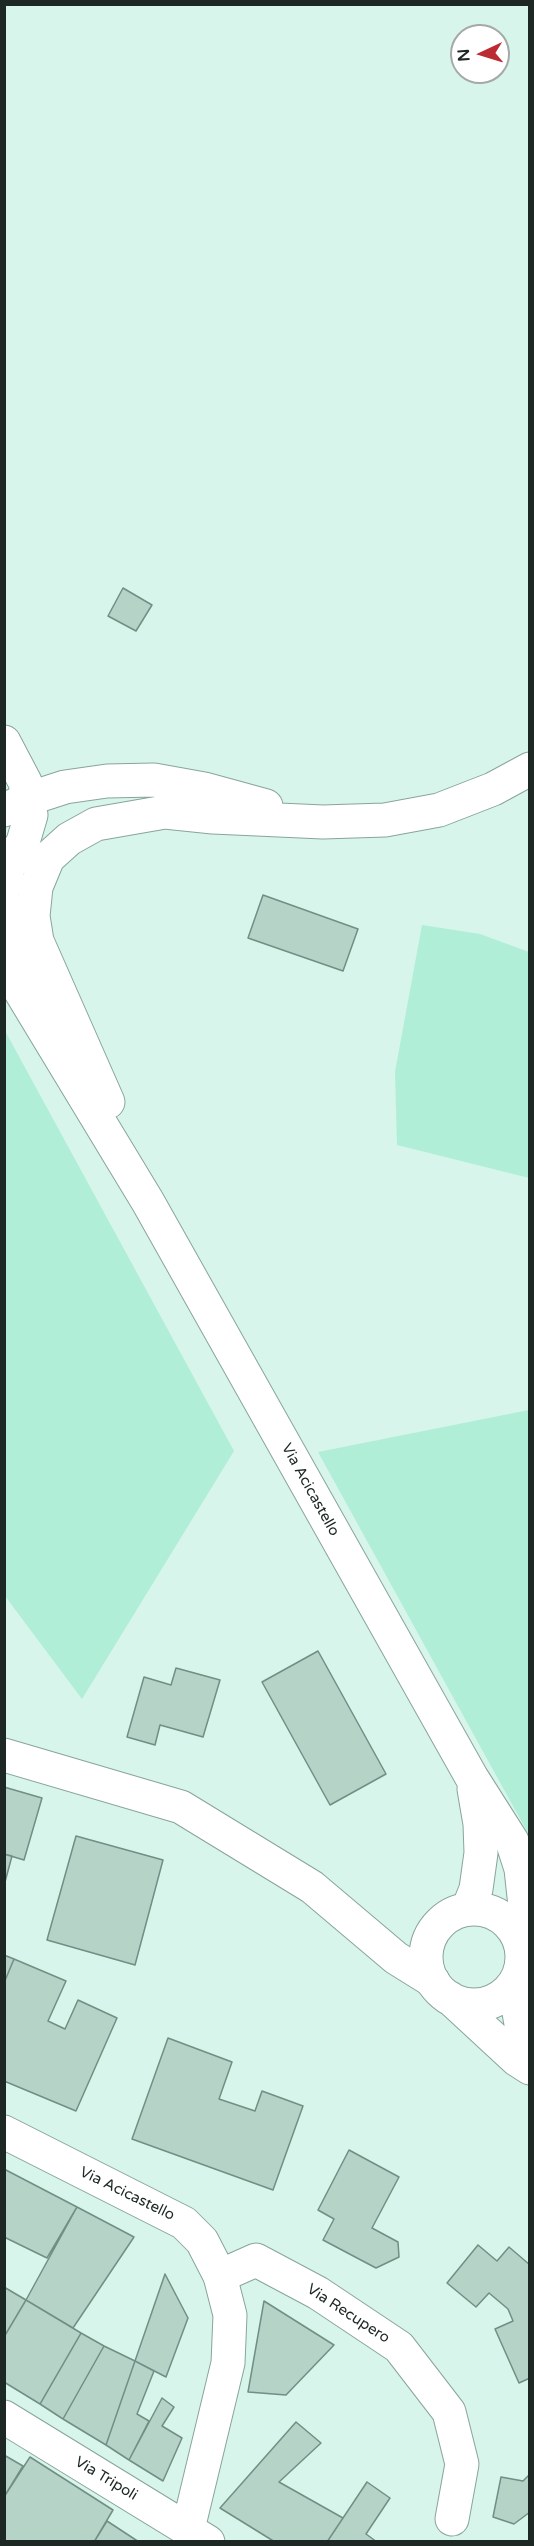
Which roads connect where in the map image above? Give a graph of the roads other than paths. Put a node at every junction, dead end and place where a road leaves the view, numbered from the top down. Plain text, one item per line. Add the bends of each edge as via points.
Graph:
1 (4, 742) edge
2 (530, 769) edge
3 (16, 805) edge
4 (323, 822) junction
5 (4, 888) edge
6 (4, 902) edge
7 (4, 964) edge
8 (116, 1118) junction
9 (148, 1202) junction
10 (4, 1755) edge
11 (472, 1778) junction
12 (468, 1909) junction
13 (520, 1942) junction
14 (514, 1984) junction
15 (442, 1989) junction
16 (530, 2035) edge
17 (530, 2068) edge
18 (4, 2132) edge
19 (220, 2276) junction
20 (4, 2417) edge
21 (452, 2519) dead end
22 (198, 2535) edge

1 - 3 main road via 25,782
2 - 4 main road via 493,789 438,810 385,820
3 - 4 main road via 65,787 154,780 204,789
3 - 5 main road via 31,815 23,842 8,868
4 - 8 main road via 165,812 132,816 96,824 69,839 48,858 36,887 36,941
6 - 8 main road via 10,931 30,978
7 - 9 main road
8 - 9 main road
9 - 11 main road, Via Acicastello
10 - 15 main road via 182,1807 312,1887 396,1958
11 - 12 main road via 481,1853 477,1889
11 - 13 main road, Via Acicastello via 512,1841 521,1869 525,1906
12 - 13 main road via 500,1916
12 - 15 main road via 453,1914 431,1935 426,1951 428,1966
13 - 14 main road via 520,1971
14 - 15 main road via 492,2002 463,2004
14 - 16 main road via 521,2024
15 - 17 main road
18 - 19 main road, Via Acicastello via 184,2223 202,2241
19 - 21 main road, Via Recupero via 256,2260 318,2293 399,2347 449,2412 462,2464
19 - 22 main road, Via Acicastello via 230,2315 228,2363
20 - 22 main road, Via Tripoli

